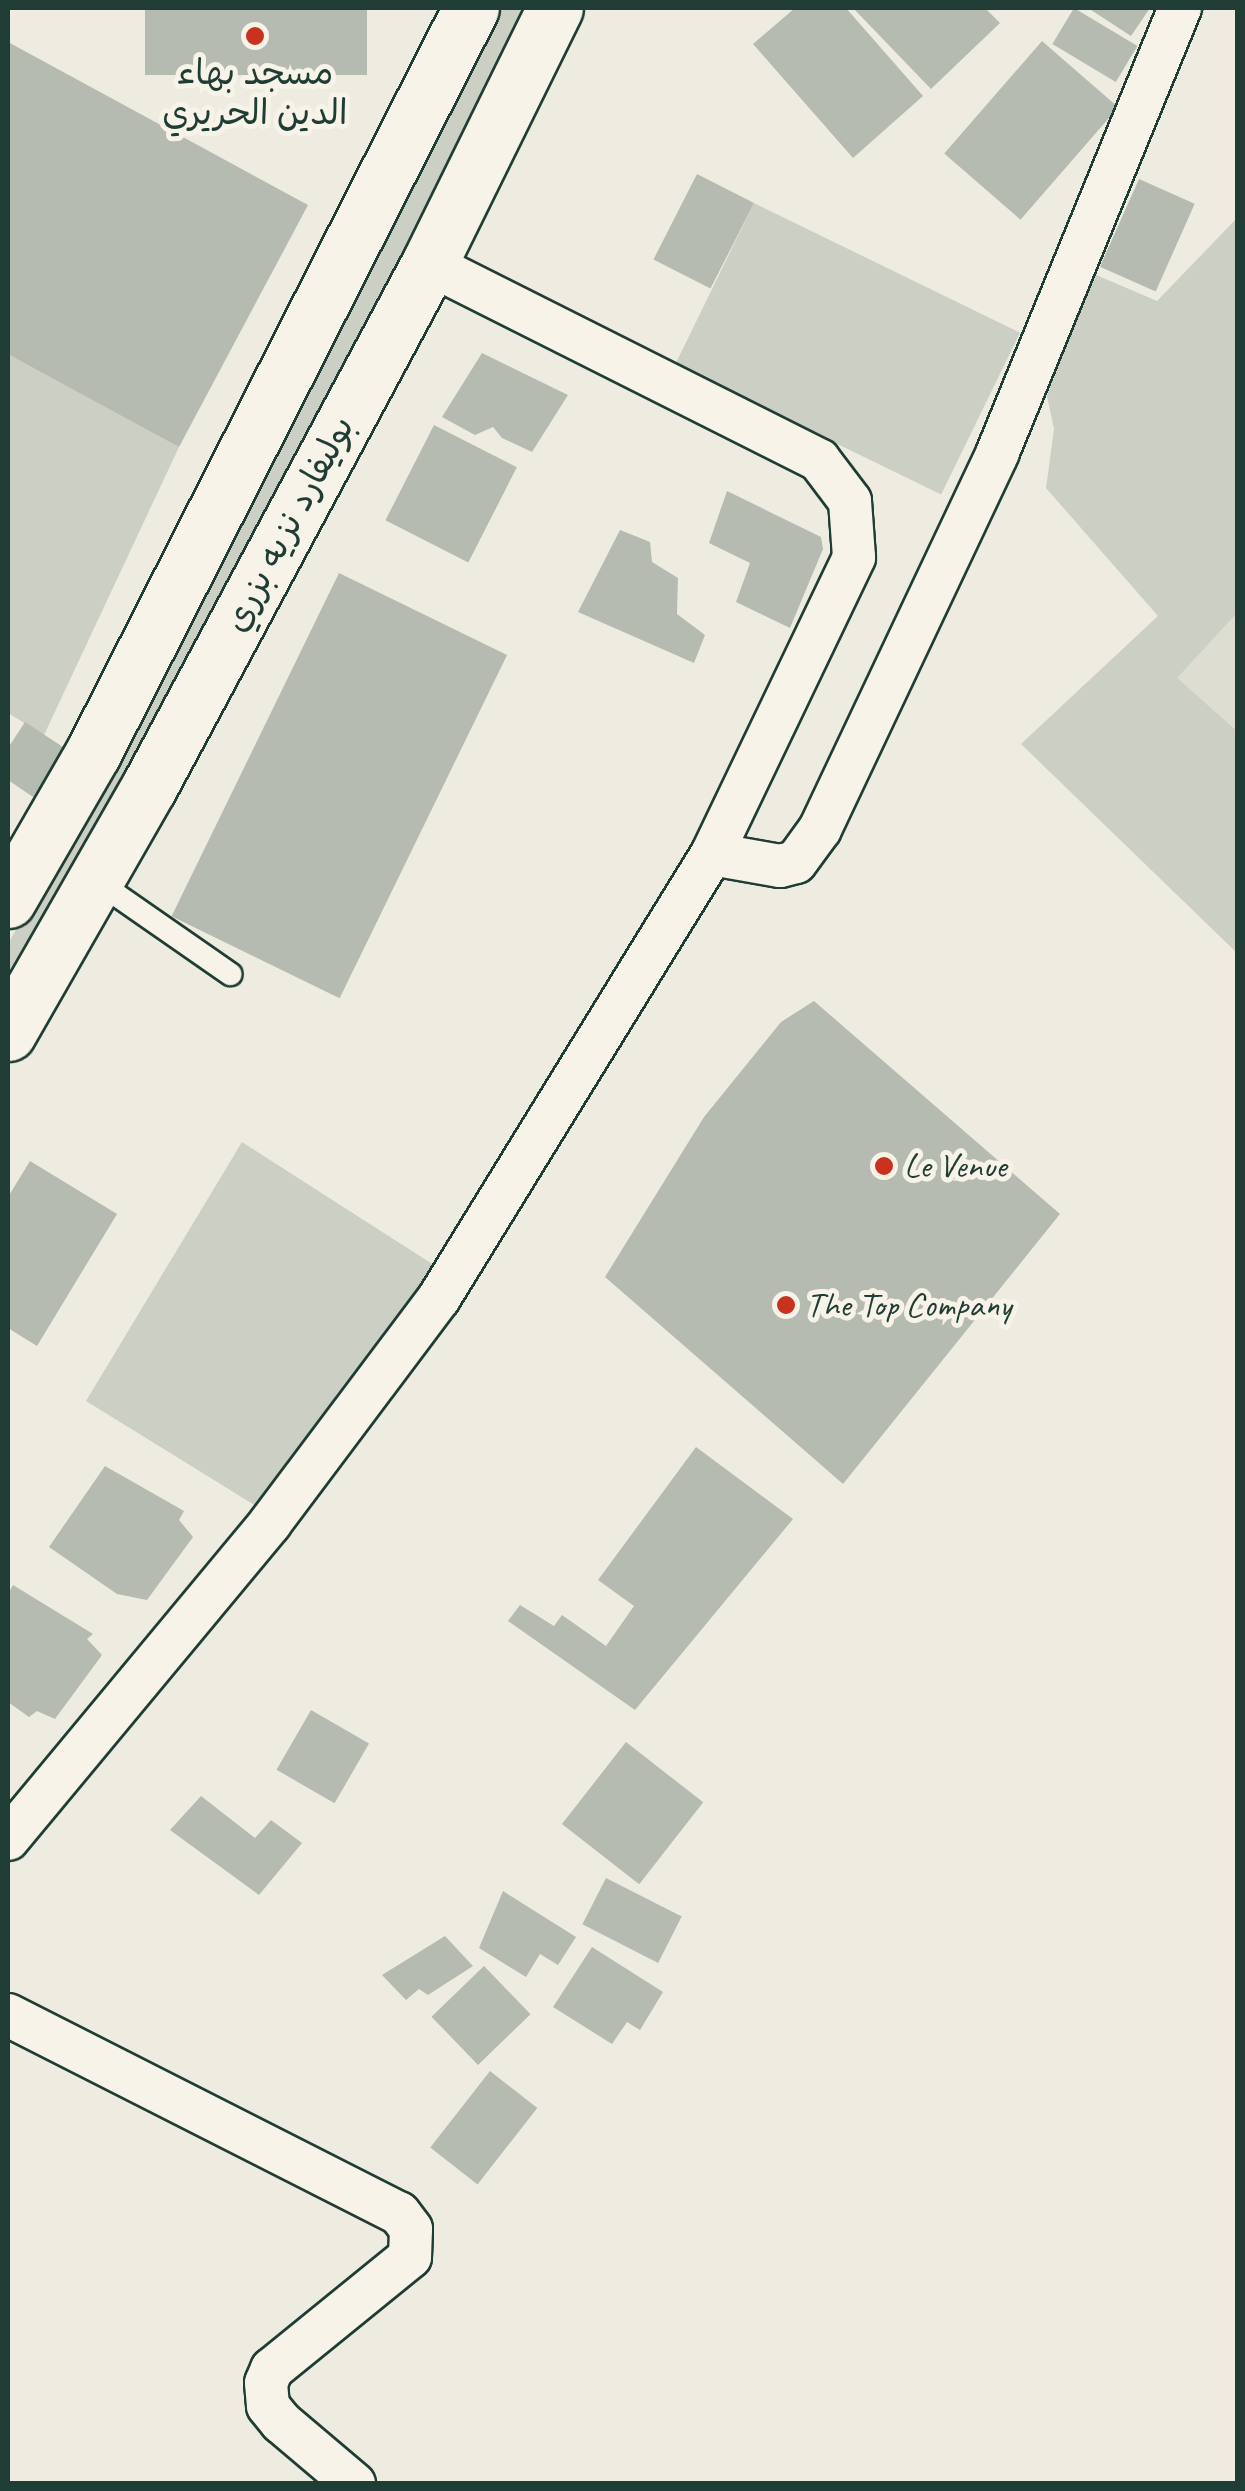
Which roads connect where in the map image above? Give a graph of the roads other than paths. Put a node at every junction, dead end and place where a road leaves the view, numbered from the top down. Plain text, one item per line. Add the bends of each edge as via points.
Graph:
1 (471, 8) edge
2 (556, 8) edge
3 (1180, 8) edge
4 (429, 264) junction
5 (712, 854) junction
6 (96, 880) junction
7 (8, 900) edge
8 (230, 974) dead end
9 (8, 1033) edge
10 (8, 1839) edge
11 (8, 2015) edge
12 (354, 2484) edge

1 - 7 highway, بوليفارد نزيه بزري via 111,719
2 - 4 highway, بوليفارد نزيه بزري
3 - 5 street via 997,454 820,829 796,862 780,866
4 - 5 street via 819,460 850,501 854,557
4 - 6 highway, بوليفارد نزيه بزري
5 - 10 street via 398,1360
6 - 8 lane
6 - 9 highway, بوليفارد نزيه بزري
11 - 12 street via 399,2213 410,2229 410,2258 272,2369 266,2383 268,2406 281,2422

